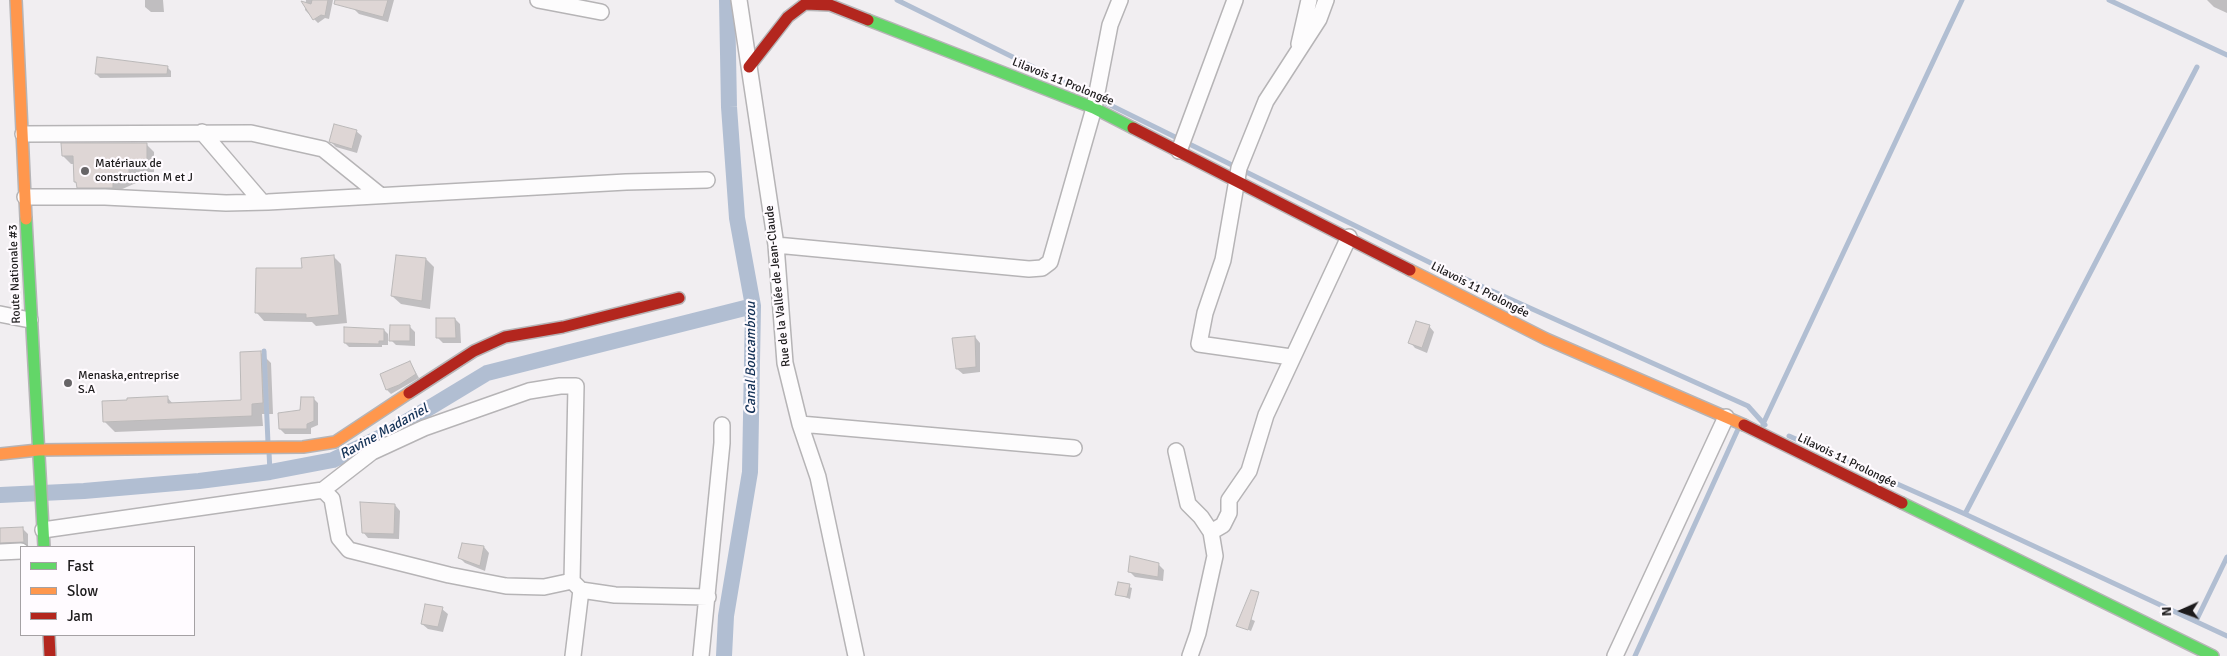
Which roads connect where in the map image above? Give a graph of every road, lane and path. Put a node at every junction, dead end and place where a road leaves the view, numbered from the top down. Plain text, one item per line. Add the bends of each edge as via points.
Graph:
1 (16, 0) edge
2 (538, 0) edge
3 (739, 0) edge
4 (1120, 0) edge
5 (1235, 0) edge
6 (1309, 0) edge
7 (1326, 0) edge
8 (601, 12) dead end
9 (1296, 55) junction
10 (749, 67) junction
11 (1094, 108) junction
12 (202, 132) junction
13 (23, 134) junction
14 (1179, 151) junction
15 (708, 180) dead end
16 (1237, 181) junction
17 (380, 195) junction
18 (25, 197) junction
19 (262, 202) junction
20 (1349, 237) junction
21 (776, 245) junction
22 (679, 298) dead end
23 (0, 314) edge
24 (30, 320) junction
25 (1292, 357) junction
26 (1726, 417) junction
27 (800, 424) junction
28 (722, 425) dead end
29 (1074, 448) dead end
30 (1176, 452) dead end
31 (0, 454) edge
32 (39, 455) junction
33 (323, 490) junction
34 (43, 523) junction
35 (1211, 532) junction
36 (44, 546) edge
37 (20, 551) edge
38 (0, 552) edge
39 (577, 586) junction
40 (708, 597) junction
41 (49, 636) edge
42 (50, 656) edge
43 (573, 656) edge
44 (701, 656) edge
45 (856, 656) edge
46 (1190, 656) edge
47 (1616, 656) edge
48 (2213, 656) edge

1 - 13 street, Route Nationale #3
2 - 8 street
3 - 10 street, Rue de la Vallée de Jean-Claude
4 - 11 street via 1110,25
5 - 14 street
6 - 9 street
7 - 9 street via 1319,19
9 - 16 street via 1266,101 1239,168
10 - 11 street, Lilavois 11 Prolongée via 788,16 805,4 830,5
10 - 21 street, Rue de la Vallée de Jean-Claude
11 - 14 street, Lilavois 11 Prolongée
11 - 21 street via 1050,262 1042,268
12 - 13 street
12 - 17 street via 251,133 323,149
12 - 19 street
13 - 18 street, Route Nationale #3
14 - 16 street, Lilavois 11 Prolongée
15 - 17 street
16 - 20 street, Lilavois 11 Prolongée
16 - 25 street via 1223,260 1205,313 1199,344
17 - 19 street
18 - 19 street
18 - 24 street, Route Nationale #3
20 - 25 street
20 - 26 street, Lilavois 11 Prolongée via 1546,339
21 - 27 street, Rue de la Vallée de Jean-Claude via 785,363
22 - 32 street via 563,327 505,337 474,352 335,442 303,447
23 - 24 street
24 - 32 street, Route Nationale #3
25 - 35 street via 1266,415 1249,471 1229,500 1229,513 1222,526
26 - 47 street
26 - 48 street, Lilavois 11 Prolongée
27 - 29 street
27 - 45 street, Rue de la Vallée de Jean-Claude via 818,477
28 - 40 street
30 - 35 street via 1188,504
31 - 32 street
32 - 34 street, Route Nationale #3
33 - 34 street
33 - 39 street via 332,499 339,538 348,550 506,586
33 - 39 street via 372,452 424,428 530,391 576,386
34 - 36 street, Route Nationale #3
35 - 46 street via 1215,556
37 - 38 street
39 - 40 street via 614,595
39 - 43 street
40 - 44 street
41 - 42 street

